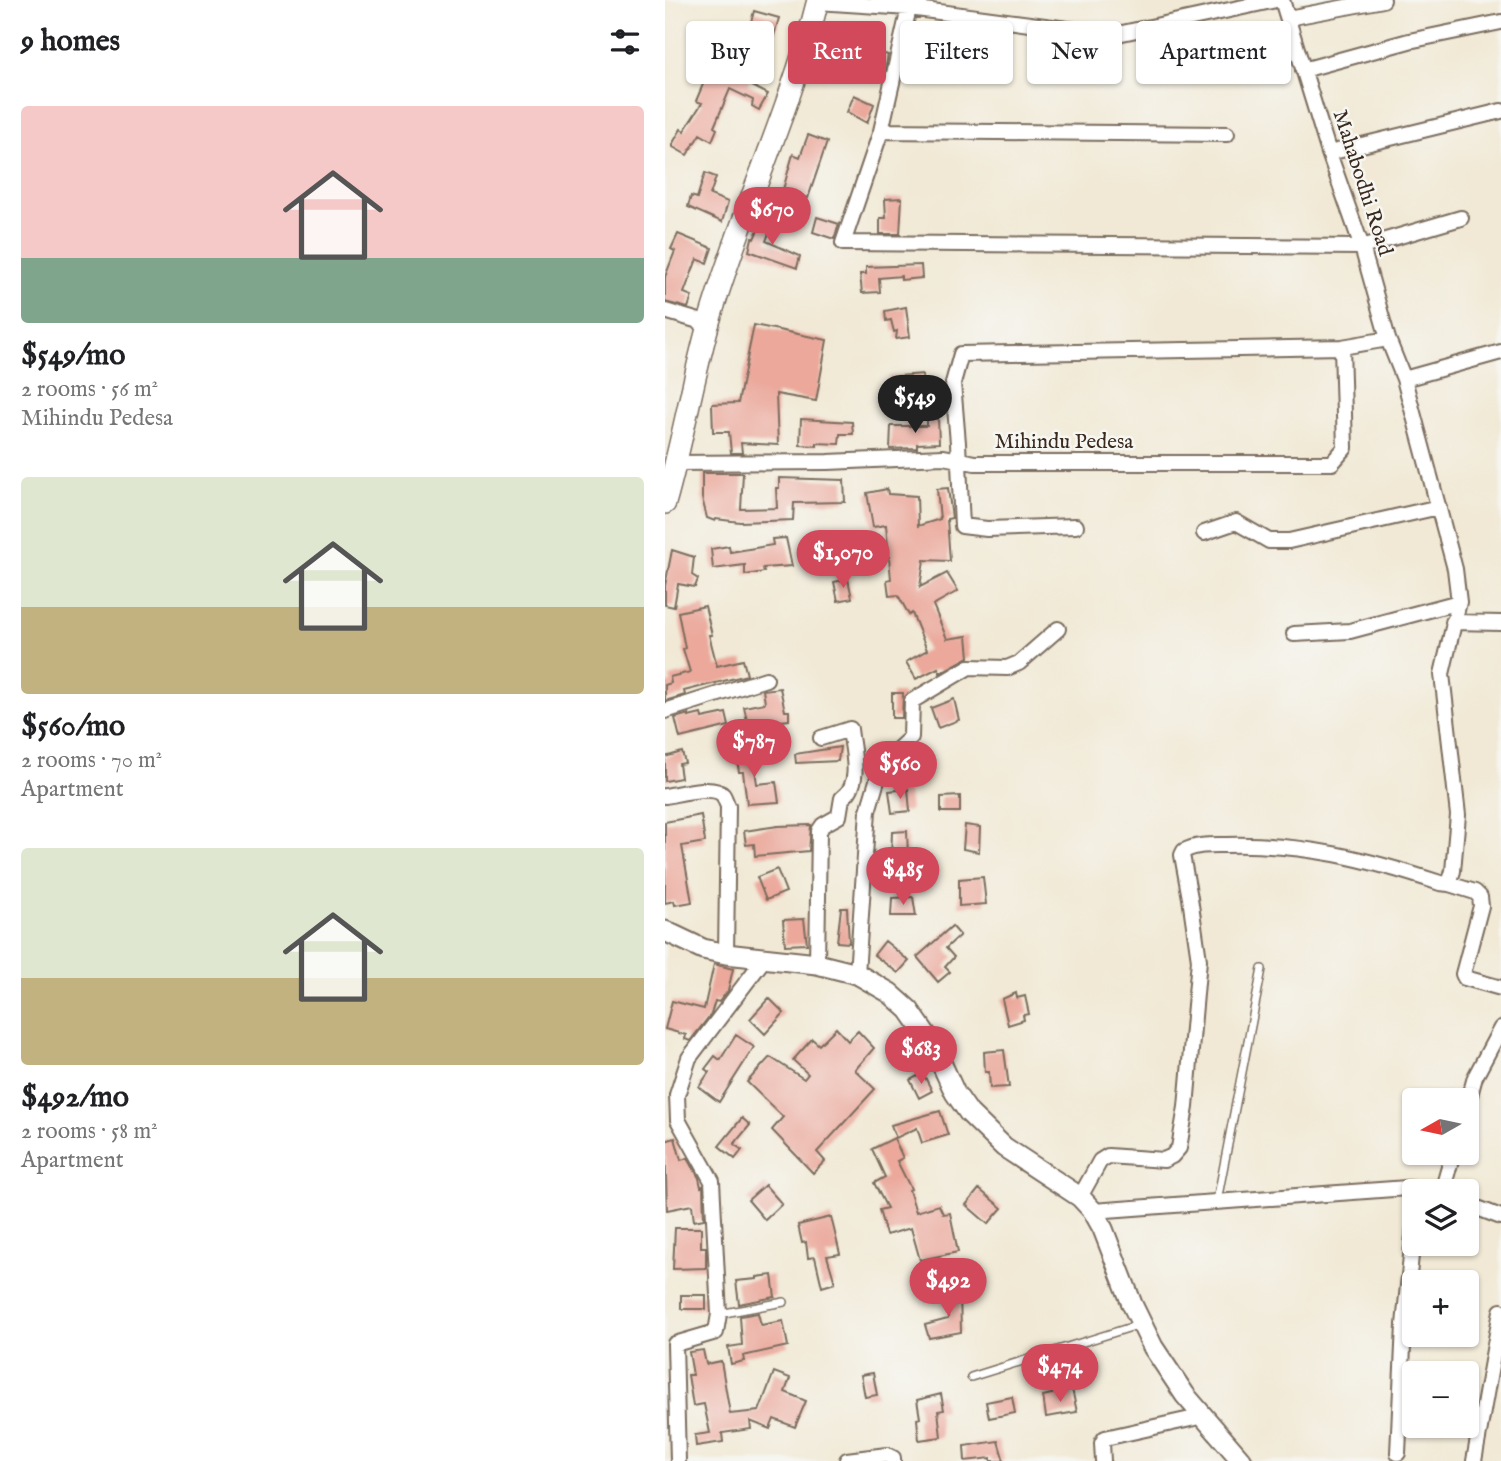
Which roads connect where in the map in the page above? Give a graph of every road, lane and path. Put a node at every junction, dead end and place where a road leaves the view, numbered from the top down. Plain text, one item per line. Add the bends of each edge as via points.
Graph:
1 (1276, 0) edge
2 (1282, 0) edge
3 (1384, 0) edge
4 (818, 1) edge
5 (909, 8) junction
6 (1288, 18) junction
7 (1501, 22) edge
8 (1303, 70) junction
9 (1501, 111) edge
10 (881, 131) junction
11 (1227, 134) dead end
12 (1329, 153) junction
13 (1461, 218) dead end
14 (1362, 247) junction
15 (665, 312) edge
16 (709, 324) junction
17 (1388, 340) junction
18 (1342, 347) junction
19 (1501, 352) edge
20 (1404, 379) junction
21 (959, 460) junction
22 (677, 463) junction
23 (665, 503) edge
24 (1439, 507) junction
25 (1076, 527) dead end
26 (1204, 533) dead end
27 (1459, 602) junction
28 (1453, 622) junction
29 (1501, 623) edge
30 (1058, 628) dead end
31 (1294, 634) dead end
32 (766, 679) dead end
33 (665, 711) edge
34 (821, 738) dead end
35 (665, 796) edge
36 (1449, 884) junction
37 (665, 931) edge
38 (726, 954) junction
39 (764, 959) junction
40 (817, 964) junction
41 (1262, 969) dead end
42 (857, 974) junction
43 (1501, 988) edge
44 (1501, 1028) edge
45 (1472, 1088) edge
46 (1402, 1191) edge
47 (1217, 1202) junction
48 (1087, 1204) junction
49 (1479, 1209) edge
50 (1501, 1217) edge
51 (1411, 1256) edge
52 (783, 1302) dead end
53 (1501, 1311) edge
54 (719, 1314) junction
55 (1141, 1324) junction
56 (670, 1344) edge
57 (971, 1377) dead end
58 (1204, 1416) junction
59 (1398, 1453) dead end
60 (847, 1460) edge
61 (678, 1461) edge
62 (893, 1461) edge
63 (1103, 1461) edge
64 (1242, 1461) edge
65 (1474, 1461) edge

1 - 5 street via 1113,35
2 - 6 street, Mahabodhi Road
3 - 6 street
4 - 5 street
4 - 16 main road via 800,68
5 - 10 street
6 - 8 street, Mahabodhi Road
7 - 8 street
8 - 12 street, Mahabodhi Road
9 - 12 street
10 - 11 street
10 - 14 street via 843,243
12 - 14 street, Mahabodhi Road
13 - 14 street
14 - 17 street, Mahabodhi Road
15 - 16 street
16 - 22 main road
17 - 18 street
17 - 20 street, Mahabodhi Road
18 - 21 street via 961,354 953,383
18 - 21 street, Mihindu Pedesa via 1345,448 1332,463
19 - 20 street
20 - 24 street, Mahabodhi Road
21 - 22 street, Mihindu Pedesa
21 - 25 street via 962,526
22 - 23 main road
24 - 26 street via 1289,541 1269,541 1236,522
24 - 27 street, Mahabodhi Road
27 - 28 street
27 - 31 street via 1350,631
28 - 29 street
28 - 36 street via 1442,674 1458,815
30 - 42 street via 1019,663 1007,668 969,667 912,701 911,737 882,764 868,811
32 - 33 street
34 - 40 street via 850,729 855,782 842,798 839,816 819,831
35 - 38 street via 703,790 724,795 728,806
36 - 43 street via 1481,897 1463,974
36 - 48 street via 1331,852 1266,844 1196,846 1184,851 1199,960 1179,1148 1164,1160 1108,1156 1100,1161
37 - 38 street
38 - 39 street
39 - 40 street
39 - 54 street via 689,1058 677,1095 678,1120 712,1181
40 - 42 street
41 - 47 lane
42 - 48 street via 909,1010 932,1043 955,1093 985,1130
44 - 45 street
46 - 47 street
47 - 48 street
48 - 55 street via 1103,1229
49 - 50 street
51 - 59 street
52 - 54 lane
53 - 65 street
54 - 56 street via 716,1332
55 - 57 lane
55 - 58 street via 1185,1395
56 - 61 street
58 - 63 street via 1105,1437
58 - 64 street
60 - 62 street via 887,1455

